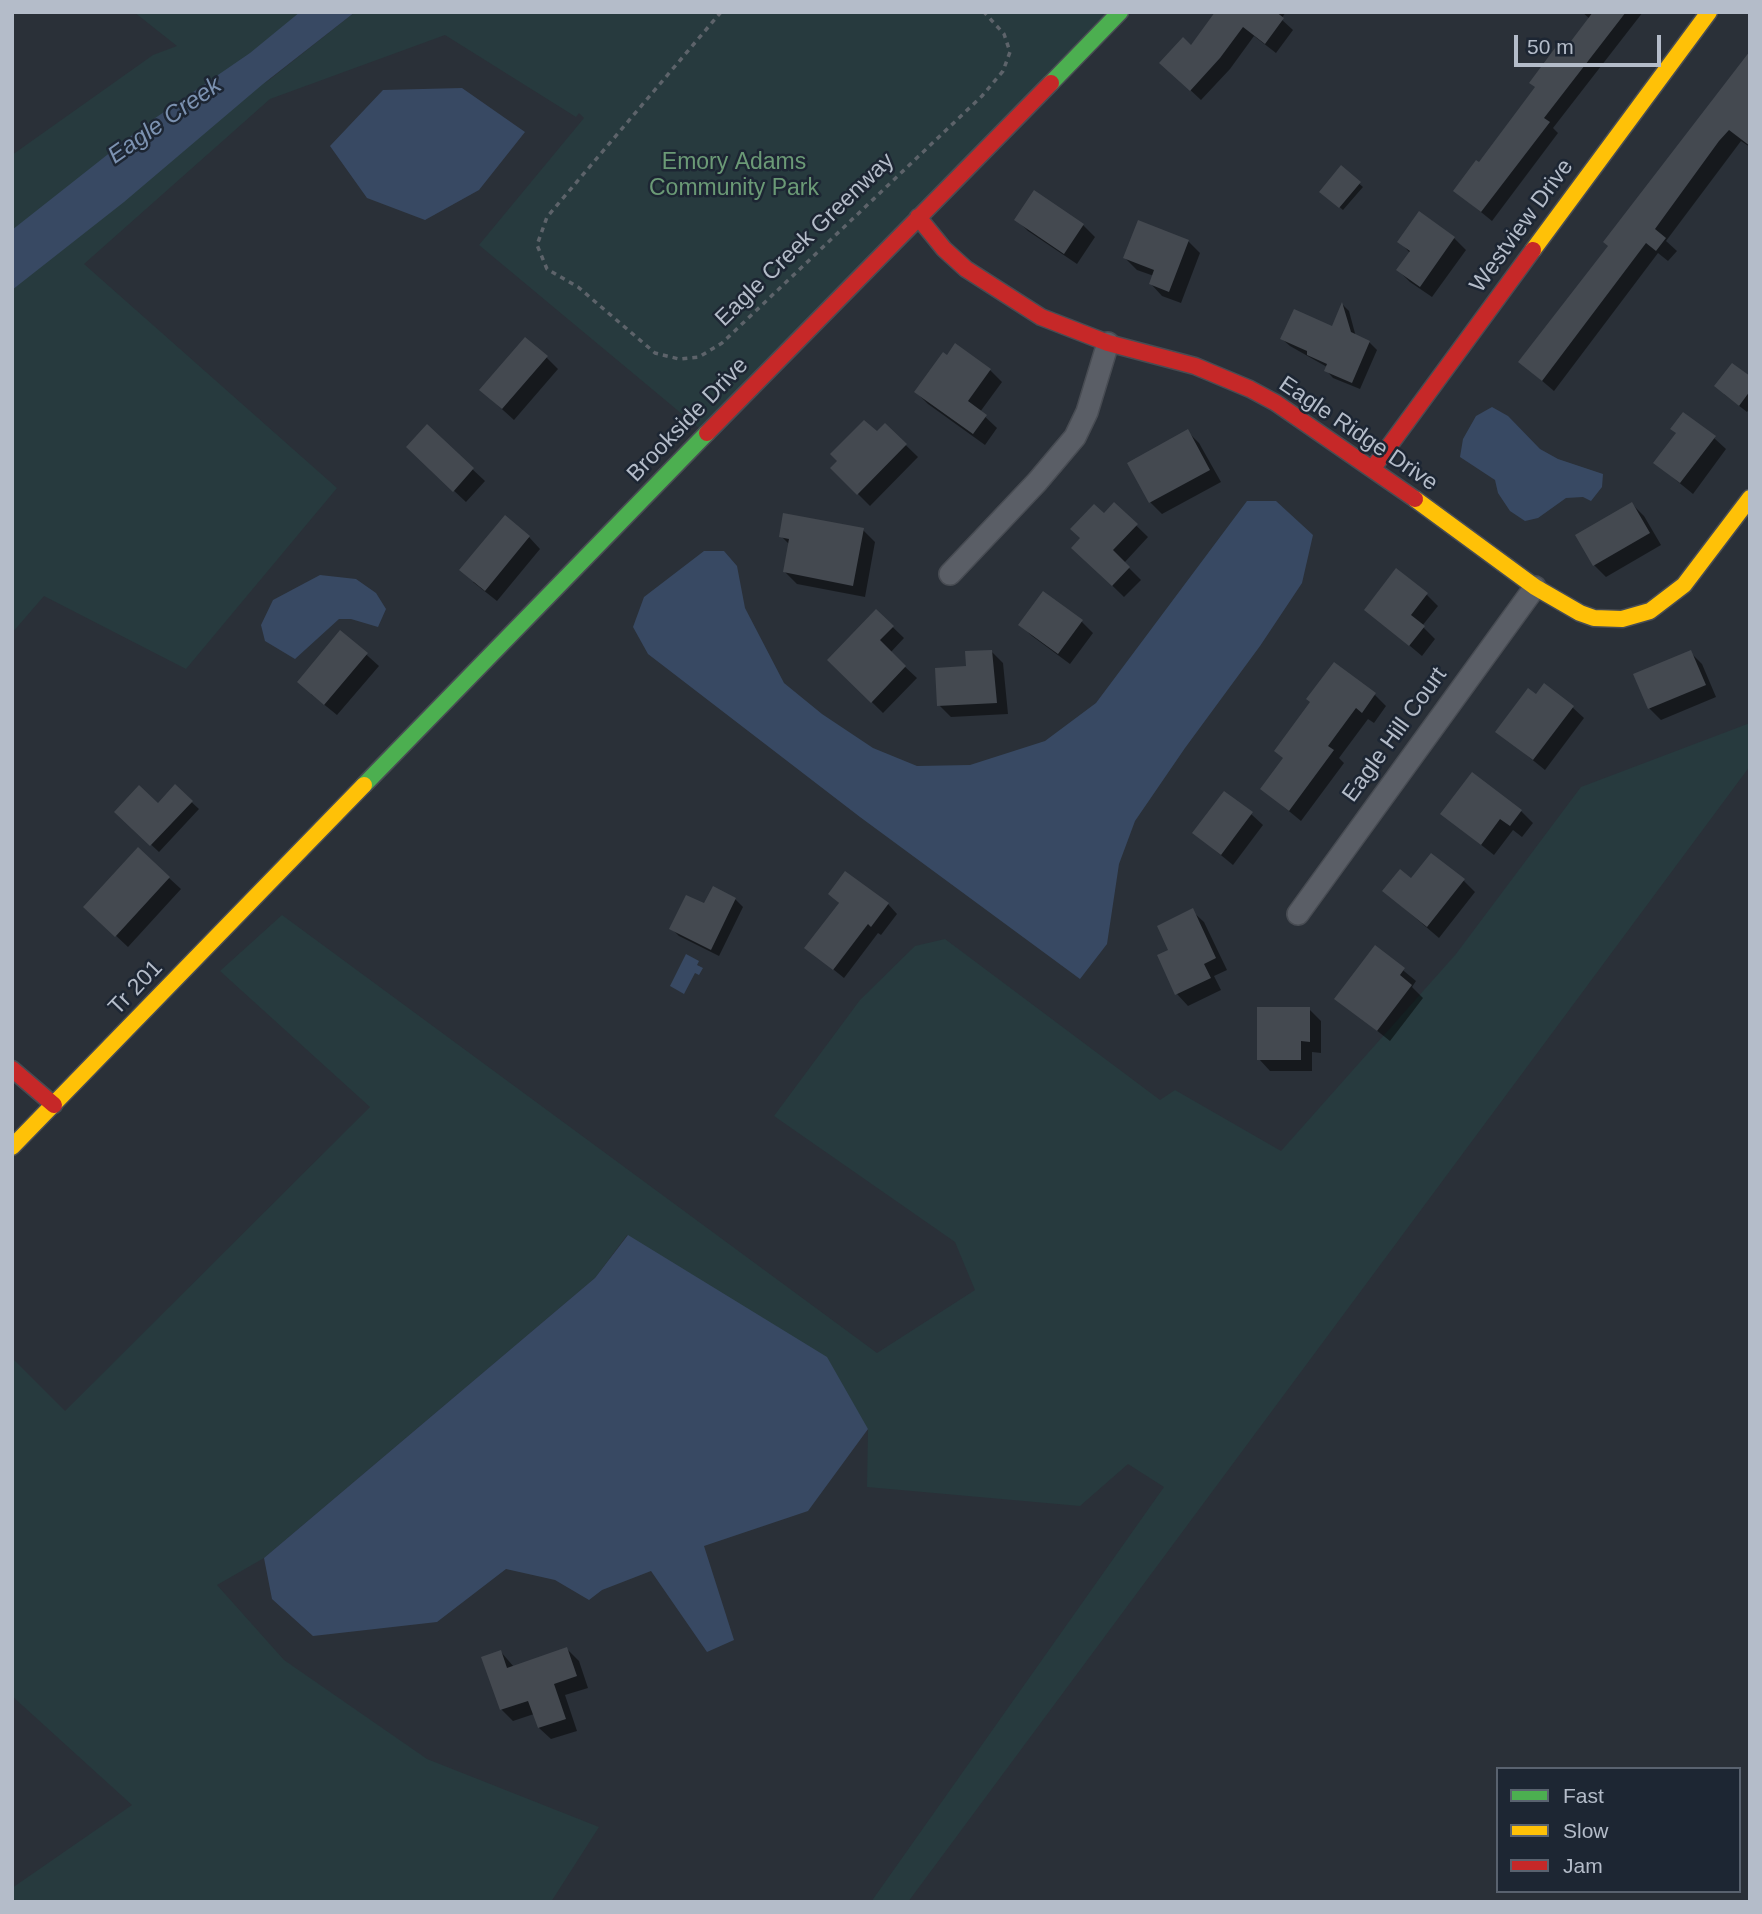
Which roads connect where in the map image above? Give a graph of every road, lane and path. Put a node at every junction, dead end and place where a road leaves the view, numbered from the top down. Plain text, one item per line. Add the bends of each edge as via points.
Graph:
1 (721, 12) edge
2 (984, 12) edge
3 (1119, 12) edge
4 (1709, 12) edge
5 (918, 217) junction
6 (1108, 343) junction
7 (1373, 468) junction
8 (1750, 498) edge
9 (950, 574) dead end
10 (1535, 587) junction
11 (291, 861) joint
12 (1298, 914) dead end
13 (12, 1069) edge
14 (54, 1105) junction
15 (12, 1147) edge

1 - 2 path, Eagle Creek Greenway via 547,217 537,245 547,269 578,287 655,353 679,359 699,356 722,343 982,96 1003,71 1010,52 1004,34
3 - 5 street, Brookside Drive
4 - 7 street, Westview Drive
5 - 6 street, Eagle Ridge Drive via 944,249 990,286 1041,317
5 - 11 street, Brookside Drive
6 - 7 street, Eagle Ridge Drive via 1195,366 1250,389
6 - 9 street via 1075,437
7 - 10 street, Eagle Ridge Drive
8 - 10 street, Eagle Ridge Drive via 1674,595 1650,611 1622,619 1594,618
10 - 12 street, Eagle Hill Court
11 - 14 street, Tr 201
13 - 14 street
14 - 15 street, Tr 201

